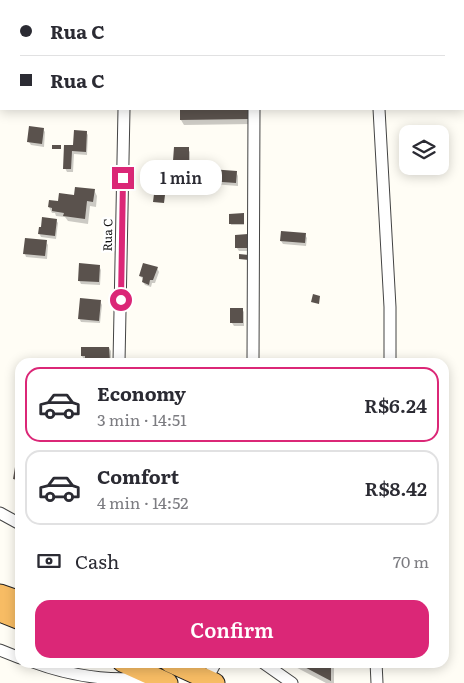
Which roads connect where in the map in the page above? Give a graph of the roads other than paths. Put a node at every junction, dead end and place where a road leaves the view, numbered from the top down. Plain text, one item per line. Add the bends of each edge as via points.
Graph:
1 (124, 110) edge
2 (254, 110) edge
3 (379, 110) edge
4 (119, 358) edge
5 (253, 358) edge
6 (390, 358) edge
7 (0, 513) edge
8 (15, 521) edge
9 (0, 594) edge
10 (15, 599) edge
11 (0, 612) edge
12 (15, 618) edge
13 (0, 650) edge
14 (15, 656) edge
15 (54, 668) edge
16 (135, 668) edge
17 (182, 668) edge
18 (214, 668) edge
19 (271, 668) edge
20 (376, 668) edge
21 (161, 680) edge
22 (211, 681) edge
23 (292, 683) edge
24 (377, 683) edge

1 - 4 street, Rua C
2 - 5 street
3 - 6 street
7 - 8 street
9 - 10 highway
11 - 12 highway
13 - 14 street
15 - 21 street via 78,675
16 - 21 highway
17 - 22 highway
18 - 22 street
19 - 23 street
20 - 24 street

